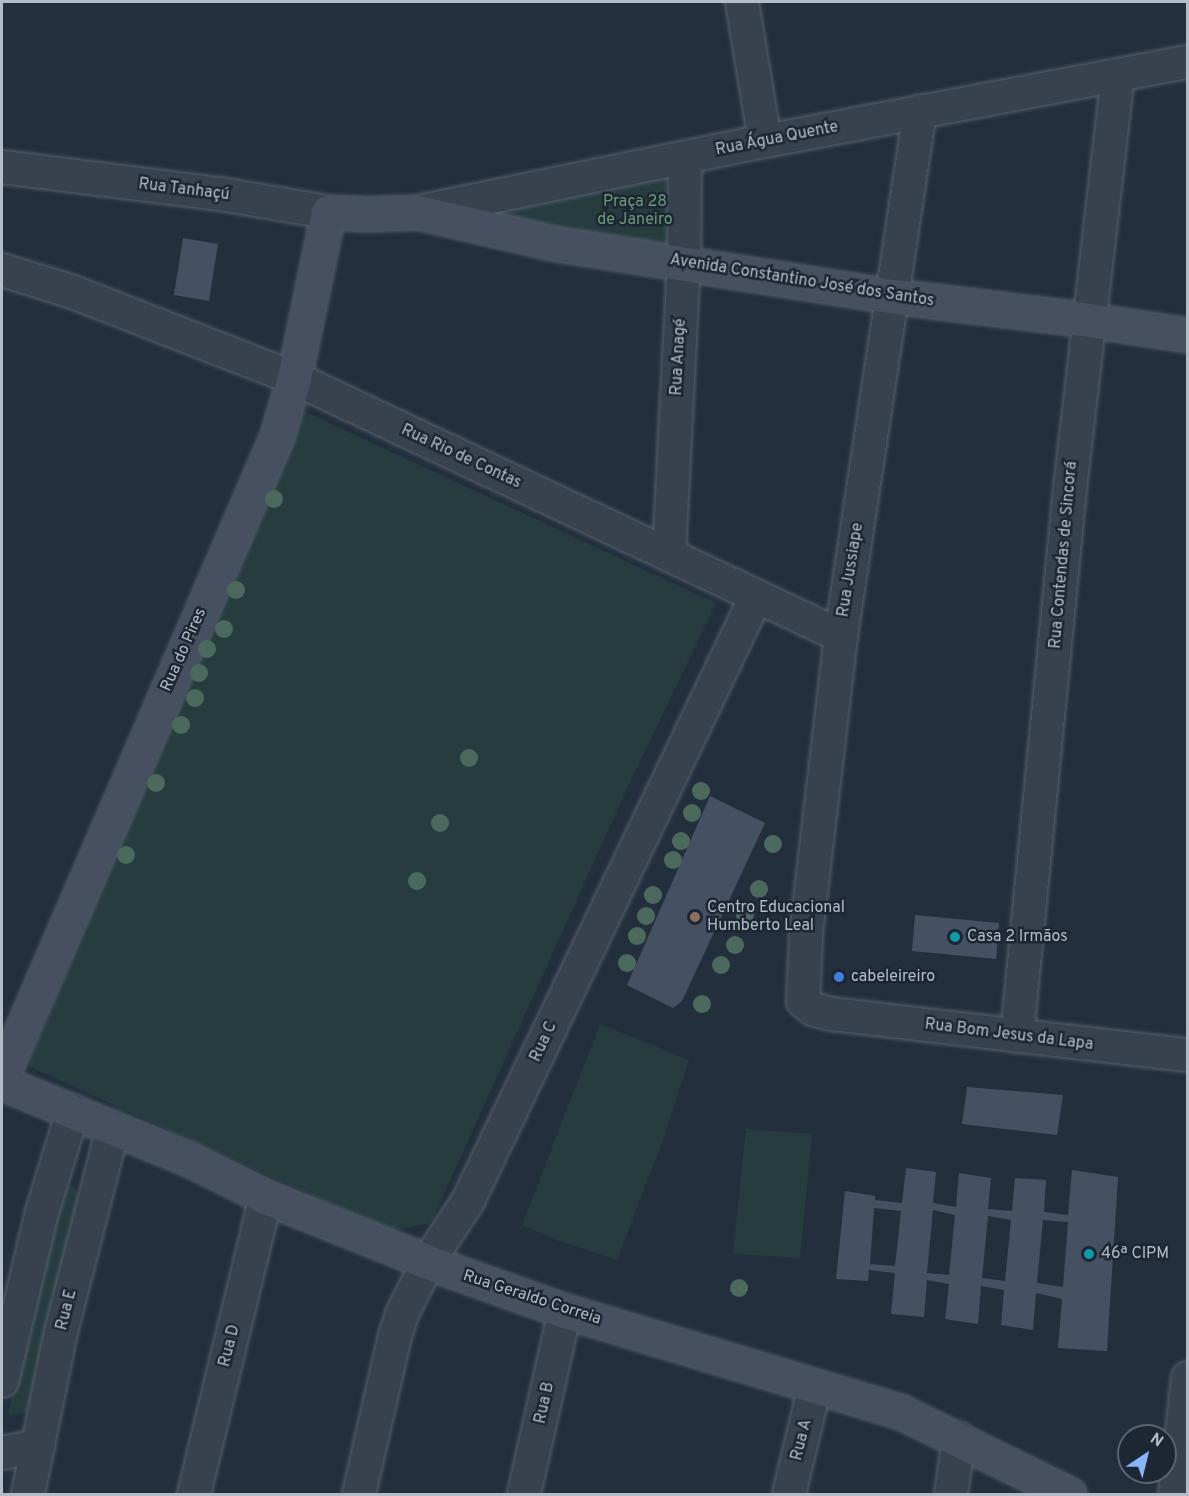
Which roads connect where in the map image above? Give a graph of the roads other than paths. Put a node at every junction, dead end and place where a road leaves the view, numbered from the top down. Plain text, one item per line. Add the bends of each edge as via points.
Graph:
1 (741, 2) edge
2 (1188, 62) edge
3 (1118, 76) junction
4 (920, 111) junction
5 (765, 141) junction
6 (685, 158) junction
7 (2, 167) edge
8 (328, 212) junction
9 (418, 212) junction
10 (367, 214) joint
11 (684, 263) junction
12 (2, 270) edge
13 (892, 296) junction
14 (1089, 320) junction
15 (1188, 335) edge
16 (294, 378) junction
17 (669, 555) junction
18 (756, 597) junction
19 (841, 636) junction
20 (831, 1014) joint
21 (1017, 1036) junction
22 (1188, 1055) edge
23 (2, 1076) edge
24 (2, 1083) edge
25 (73, 1111) junction
26 (113, 1128) junction
27 (266, 1197) junction
28 (428, 1262) junction
29 (565, 1311) junction
30 (1188, 1378) edge
31 (2, 1381) edge
32 (815, 1386) junction
33 (959, 1439) junction
34 (38, 1446) junction
35 (2, 1453) edge
36 (28, 1494) edge
37 (194, 1494) edge
38 (359, 1494) edge
39 (524, 1494) edge
40 (789, 1494) edge
41 (951, 1494) edge
42 (1069, 1494) edge
43 (1175, 1494) edge

1 - 5 street
2 - 3 street, Rua Água Quente
3 - 4 street, Rua Água Quente
3 - 14 street, Rua Contendas de Sincorá
4 - 5 street, Rua Água Quente
4 - 13 street, Rua Jussiape
5 - 6 street, Rua Água Quente
6 - 9 street, Rua Água Quente
6 - 11 street, Rua Anagé
7 - 8 street, Rua Tanhaçú via 220,194
8 - 10 street, Rua Tanhaçú
8 - 16 street, Rua do Pires
9 - 10 street, Rua Água Quente
9 - 11 street, Avenida Constantino José dos Santos via 552,243
11 - 13 street, Avenida Constantino José dos Santos
11 - 17 street, Rua Anagé
12 - 16 street, Rua Rio de Contas via 74,292
13 - 14 street, Avenida Constantino José dos Santos
13 - 19 street, Rua Jussiape
14 - 15 street, Avenida Constantino José dos Santos
14 - 21 street, Rua Contendas de Sincorá
16 - 17 street, Rua Rio de Contas
16 - 23 street, Rua do Pires via 277,436
17 - 18 street, Rua Rio de Contas
18 - 19 street, Rua Rio de Contas
18 - 28 street, Rua C via 468,1201
19 - 20 street, Rua Jussiape via 802,993 808,1006
20 - 21 street, Rua Bom Jesus da Lapa
21 - 22 street, Rua Bom Jesus da Lapa
24 - 25 street, Rua Geraldo Correia
25 - 26 street, Rua Geraldo Correia
25 - 31 street via 42,1212
26 - 27 street, Rua Geraldo Correia
26 - 34 street, Rua E via 61,1332
27 - 28 street, Rua Geraldo Correia
27 - 37 street, Rua D
28 - 29 street, Rua Geraldo Correia
28 - 38 street, Rua C via 395,1336
29 - 32 street, Rua Geraldo Correia
29 - 39 street, Rua B
30 - 43 street
32 - 33 street, Rua Geraldo Correia via 901,1413
32 - 40 street, Rua A
33 - 41 street
33 - 42 street, Rua Geraldo Correia
34 - 35 street
34 - 36 street, Rua E

